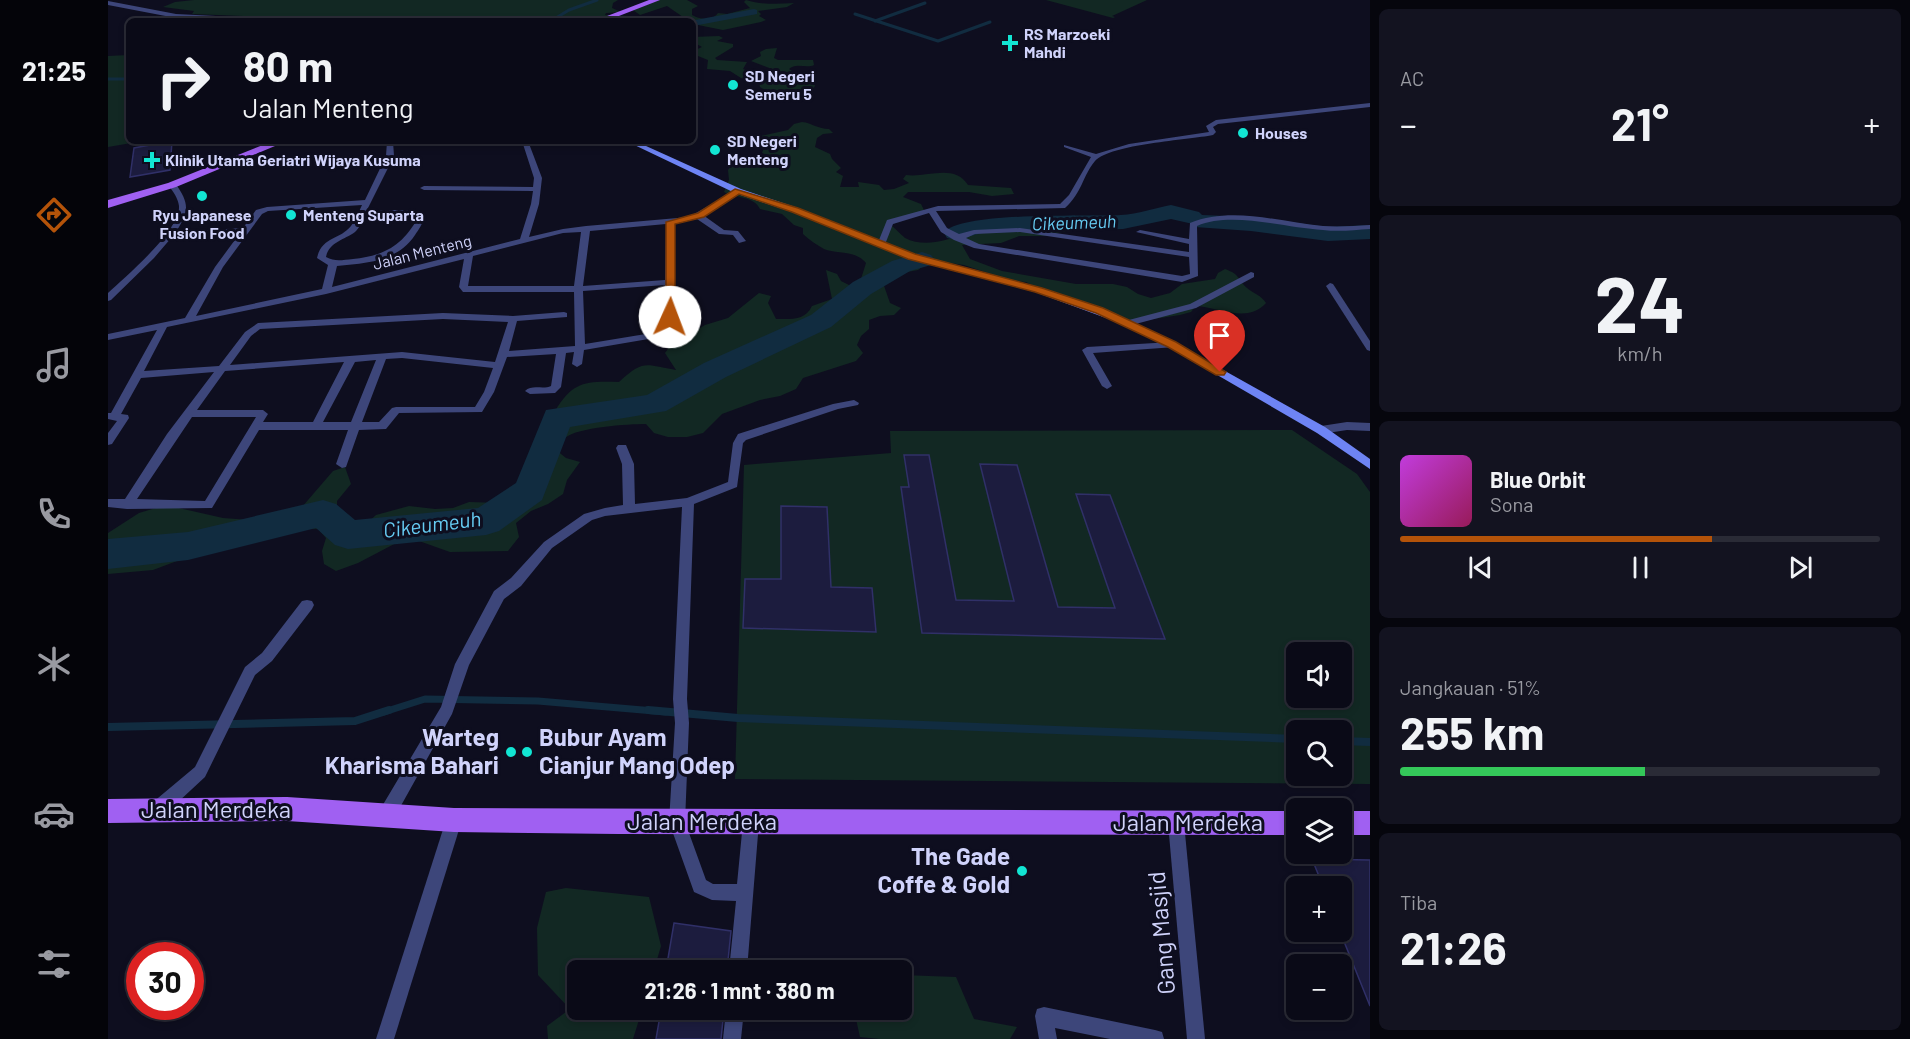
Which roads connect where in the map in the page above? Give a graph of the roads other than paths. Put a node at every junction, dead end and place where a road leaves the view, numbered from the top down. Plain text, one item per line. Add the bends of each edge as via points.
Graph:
1 (656, 0) edge
2 (109, 4) edge
3 (230, 18) edge
4 (606, 18) edge
5 (1370, 105) edge
6 (274, 144) edge
7 (390, 144) edge
8 (526, 144) edge
9 (636, 144) edge
10 (1066, 146) dead end
11 (1096, 156) junction
12 (172, 184) junction
13 (424, 188) dead end
14 (537, 189) junction
15 (738, 191) junction
16 (366, 202) junction
17 (108, 204) edge
18 (931, 210) junction
19 (362, 212) junction
20 (698, 216) junction
21 (670, 222) junction
22 (1370, 227) edge
23 (586, 228) junction
24 (246, 230) junction
25 (1140, 232) dead end
26 (169, 235) junction
27 (957, 238) junction
28 (524, 241) junction
29 (742, 241) dead end
30 (1191, 242) junction
31 (882, 245) junction
32 (1191, 255) junction
33 (469, 256) junction
34 (333, 264) junction
35 (1251, 275) dead end
36 (671, 282) junction
37 (1330, 286) dead end
38 (578, 288) junction
39 (326, 291) junction
40 (108, 298) edge
41 (564, 315) dead end
42 (189, 319) junction
43 (513, 319) junction
44 (1128, 323) junction
45 (164, 325) junction
46 (108, 336) edge
47 (1172, 345) junction
48 (580, 346) junction
49 (1370, 348) edge
50 (561, 351) junction
51 (502, 354) junction
52 (382, 357) junction
53 (351, 359) junction
54 (577, 364) dead end
55 (497, 365) junction
56 (224, 368) junction
57 (137, 375) junction
58 (1107, 386) dead end
59 (530, 392) dead end
60 (854, 403) dead end
61 (189, 413) junction
62 (112, 416) edge
63 (355, 425) junction
64 (258, 426) junction
65 (316, 426) junction
66 (1370, 427) edge
67 (1321, 430) junction
68 (108, 441) edge
69 (622, 448) dead end
70 (342, 464) dead end
71 (1370, 465) edge
72 (688, 502) junction
73 (108, 503) edge
74 (126, 505) junction
75 (629, 509) junction
76 (307, 605) dead end
77 (157, 810) junction
78 (108, 811) edge
79 (387, 814) junction
80 (454, 820) junction
81 (678, 822) junction
82 (751, 822) junction
83 (1176, 823) junction
84 (1286, 823) edge
85 (1352, 823) edge
86 (1370, 823) edge
87 (746, 892) junction
88 (739, 960) edge
89 (734, 1020) edge
90 (385, 1039) edge
91 (732, 1039) edge
92 (1048, 1039) edge
93 (1155, 1039) edge
94 (1196, 1039) edge

1 - 4 main road
2 - 3 street via 176,16
5 - 11 street via 1216,122 1209,126 1211,134 1110,150
6 - 12 main road
7 - 16 street via 390,156
8 - 14 street via 538,178
9 - 15 street
10 - 11 street
11 - 18 street via 1065,205
12 - 17 main road
12 - 26 street via 183,211
13 - 14 street
14 - 28 street
15 - 20 street, Jalan Menteng
15 - 31 street
16 - 19 street
16 - 24 street via 267,209 259,212
18 - 27 street via 944,230
18 - 31 street via 890,222
19 - 34 street via 354,229 323,250 321,258
19 - 34 street via 407,212 406,216 420,220 404,245 392,252
20 - 21 street, Jalan Menteng
20 - 29 street via 722,231 735,233
21 - 23 street, Jalan Menteng
21 - 36 street
22 - 30 street via 1326,228 1201,219 1192,225
23 - 28 street, Jalan Menteng
23 - 38 street
24 - 26 street
24 - 42 street
25 - 30 street
26 - 40 street
27 - 32 street via 974,232 1020,230
27 - 32 street via 977,246 1169,278 1192,278
28 - 33 street, Jalan Menteng
30 - 32 street
31 - 44 street via 956,270 1038,290
33 - 38 street via 466,290
33 - 39 street, Jalan Menteng
34 - 39 street
35 - 44 street via 1193,306
36 - 38 street
36 - 48 street via 669,333
37 - 49 street
38 - 48 street
39 - 42 street, Jalan Menteng
41 - 43 street
42 - 45 street, Jalan Menteng
43 - 51 street
43 - 56 street via 444,316 264,324 253,329
44 - 47 street
45 - 46 street, Jalan Menteng
45 - 57 street
47 - 58 street via 1087,350
47 - 67 street
48 - 50 street
48 - 54 street
50 - 51 street
50 - 59 street via 556,387
51 - 55 street
52 - 53 street
52 - 55 street via 402,355
52 - 63 street
53 - 56 street
53 - 65 street
55 - 63 street via 478,410 396,410 385,425
56 - 57 street
56 - 61 street
57 - 62 street
60 - 72 street via 742,437 733,484
61 - 64 street via 263,414
61 - 74 street
62 - 68 street via 124,420
63 - 65 street
63 - 70 street
64 - 65 street
64 - 74 street via 208,505
66 - 67 street
67 - 71 street
69 - 75 street via 628,464
72 - 75 street
72 - 81 street
73 - 74 street
75 - 79 street via 588,517 548,545 516,582 499,595 462,664 447,710
76 - 77 street via 267,657 250,671 200,772
77 - 78 main road, Jalan Merdeka
77 - 79 main road, Jalan Merdeka via 287,809
79 - 80 main road, Jalan Merdeka
80 - 81 main road, Jalan Merdeka
80 - 90 street
81 - 82 main road, Jalan Merdeka
81 - 87 street via 700,886 712,892
82 - 83 main road, Jalan Merdeka
82 - 87 street
83 - 84 main road, Jalan Merdeka
83 - 94 street, Gang Masjid
85 - 86 main road
87 - 88 street
89 - 91 street
92 - 93 street via 1044,1016

